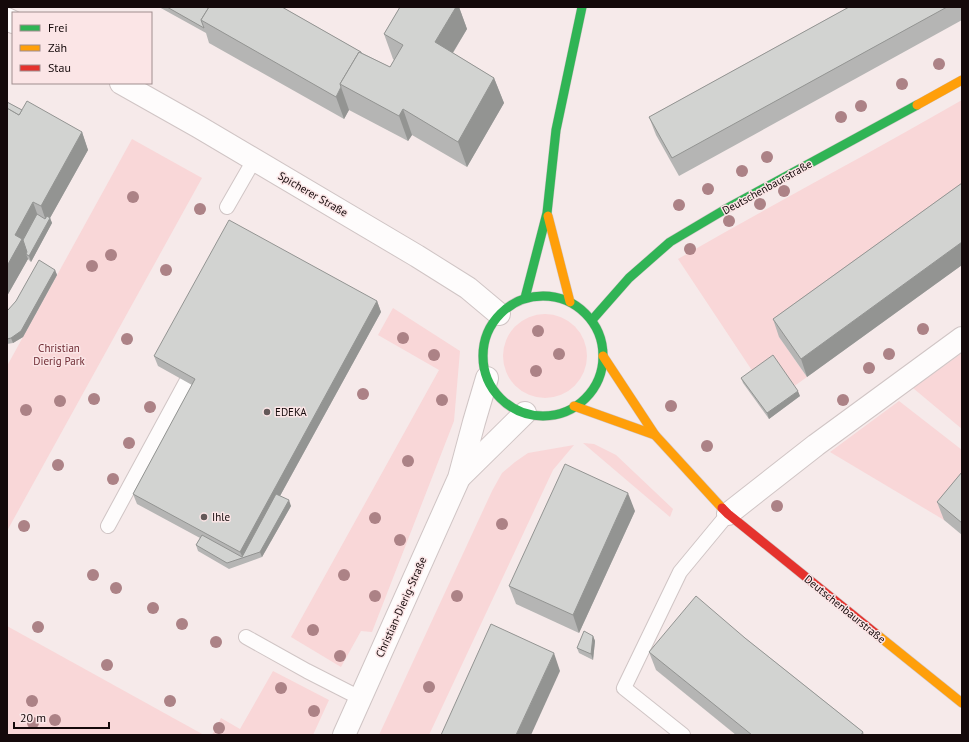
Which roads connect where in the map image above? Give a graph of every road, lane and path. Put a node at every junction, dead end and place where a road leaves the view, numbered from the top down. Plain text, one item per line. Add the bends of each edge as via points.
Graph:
1 (585, 9) edge
2 (962, 80) edge
3 (123, 84) edge
4 (254, 160) junction
5 (227, 207) dead end
6 (547, 213) junction
7 (525, 298) junction
8 (570, 302) junction
9 (499, 314) junction
10 (592, 320) junction
11 (962, 338) edge
12 (603, 356) junction
13 (487, 378) junction
14 (186, 382) edge
15 (574, 406) junction
16 (525, 413) junction
17 (656, 435) junction
18 (459, 478) junction
19 (728, 514) junction
20 (108, 526) dead end
21 (246, 637) dead end
22 (360, 698) junction
23 (962, 703) edge
24 (344, 735) edge
25 (683, 735) edge

1 - 6 street via 556,130
2 - 10 street, Deutschenbaurstraße via 670,242 629,278
3 - 4 street, Spicherer Straße
4 - 5 lane
4 - 9 street, Spicherer Straße via 468,288
6 - 7 street
6 - 8 street
7 - 8 street, Deutschenbaurstraße via 546,295
7 - 9 street, Deutschenbaurstraße
8 - 10 street, Deutschenbaurstraße via 583,310
9 - 13 street, Deutschenbaurstraße via 487,333 484,346 484,371
10 - 12 street, Deutschenbaurstraße via 602,343
11 - 19 street via 816,445
12 - 15 street, Deutschenbaurstraße via 602,370 594,386 585,399
12 - 17 street, Deutschenbaurstraße
13 - 16 street, Deutschenbaurstraße via 497,395 508,405
13 - 18 street, Christian-Dierig-Straße
14 - 20 lane
15 - 16 street, Deutschenbaurstraße via 550,416
15 - 17 street, Deutschenbaurstraße
16 - 18 street, Christian-Dierig-Straße
17 - 19 street, Deutschenbaurstraße
18 - 22 street, Christian-Dierig-Straße
19 - 23 street, Deutschenbaurstraße
19 - 25 lane via 680,572 624,688
21 - 22 lane
22 - 24 street, Christian-Dierig-Straße

